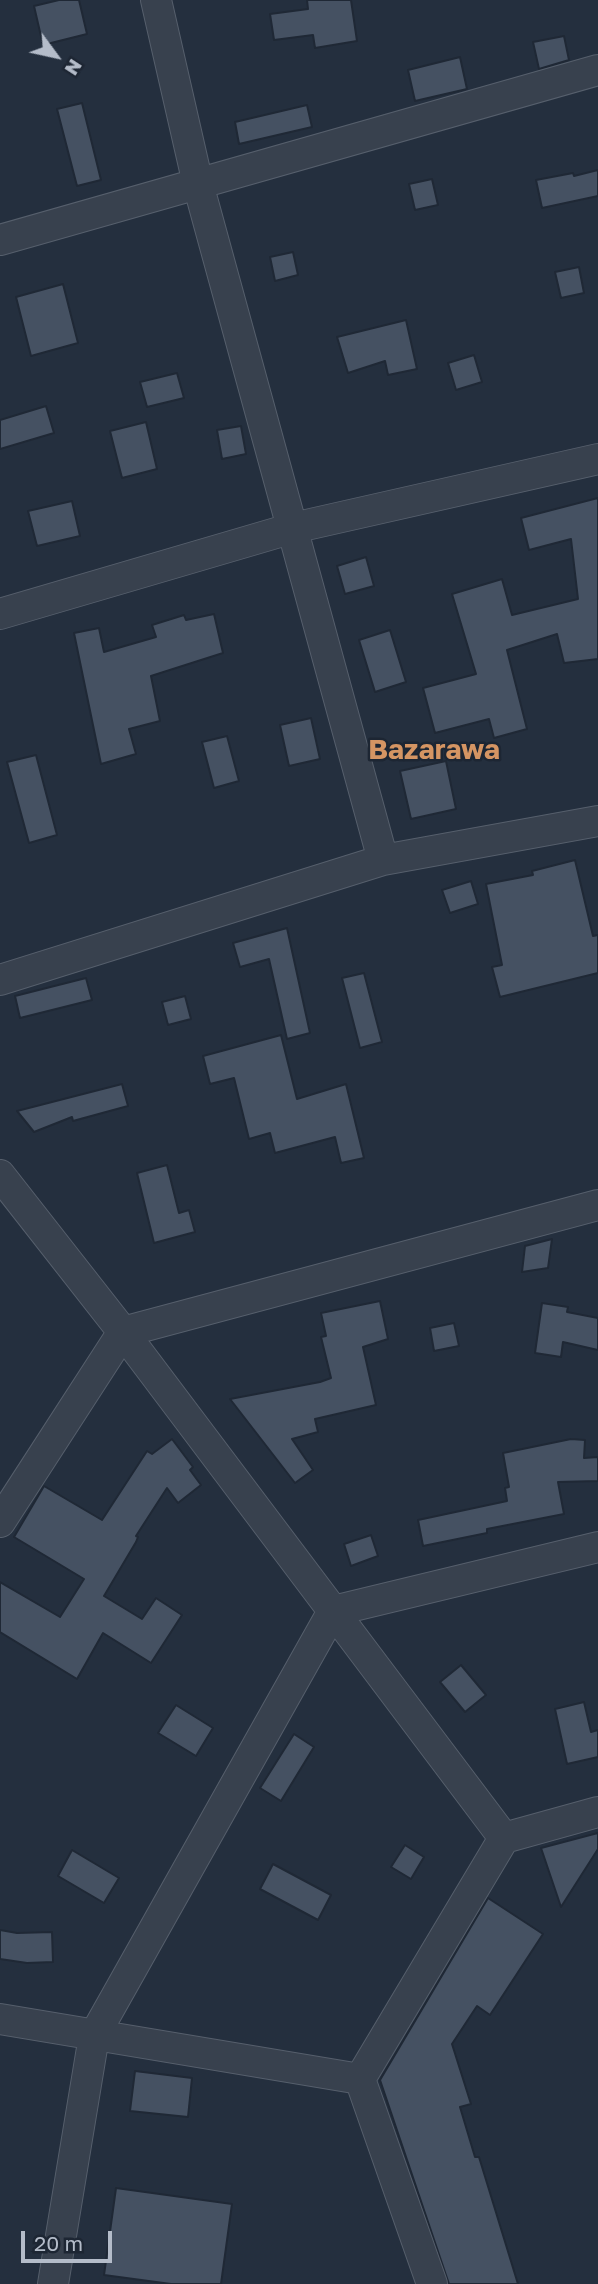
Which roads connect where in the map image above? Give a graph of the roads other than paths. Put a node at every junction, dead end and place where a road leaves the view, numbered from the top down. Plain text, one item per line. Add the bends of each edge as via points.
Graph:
1 (156, 0) edge
2 (598, 70) edge
3 (198, 184) junction
4 (0, 240) edge
5 (598, 459) edge
6 (293, 528) junction
7 (0, 614) edge
8 (598, 821) edge
9 (383, 860) junction
10 (0, 980) edge
11 (0, 1175) edge
12 (598, 1205) edge
13 (123, 1332) junction
14 (0, 1522) edge
15 (598, 1547) edge
16 (333, 1612) junction
17 (598, 1812) edge
18 (504, 1838) junction
19 (0, 2019) edge
20 (94, 2036) junction
21 (360, 2079) junction
22 (53, 2284) edge
23 (432, 2284) edge

1 - 3 street
2 - 3 street
3 - 4 street
3 - 6 street
5 - 6 street
6 - 7 street
6 - 9 street
8 - 9 street
9 - 10 street
11 - 13 street
12 - 13 street
13 - 14 street
13 - 16 street
15 - 16 street
16 - 18 street
16 - 20 street
17 - 18 street
18 - 21 street
19 - 20 street
20 - 21 street
20 - 22 street
21 - 23 street

